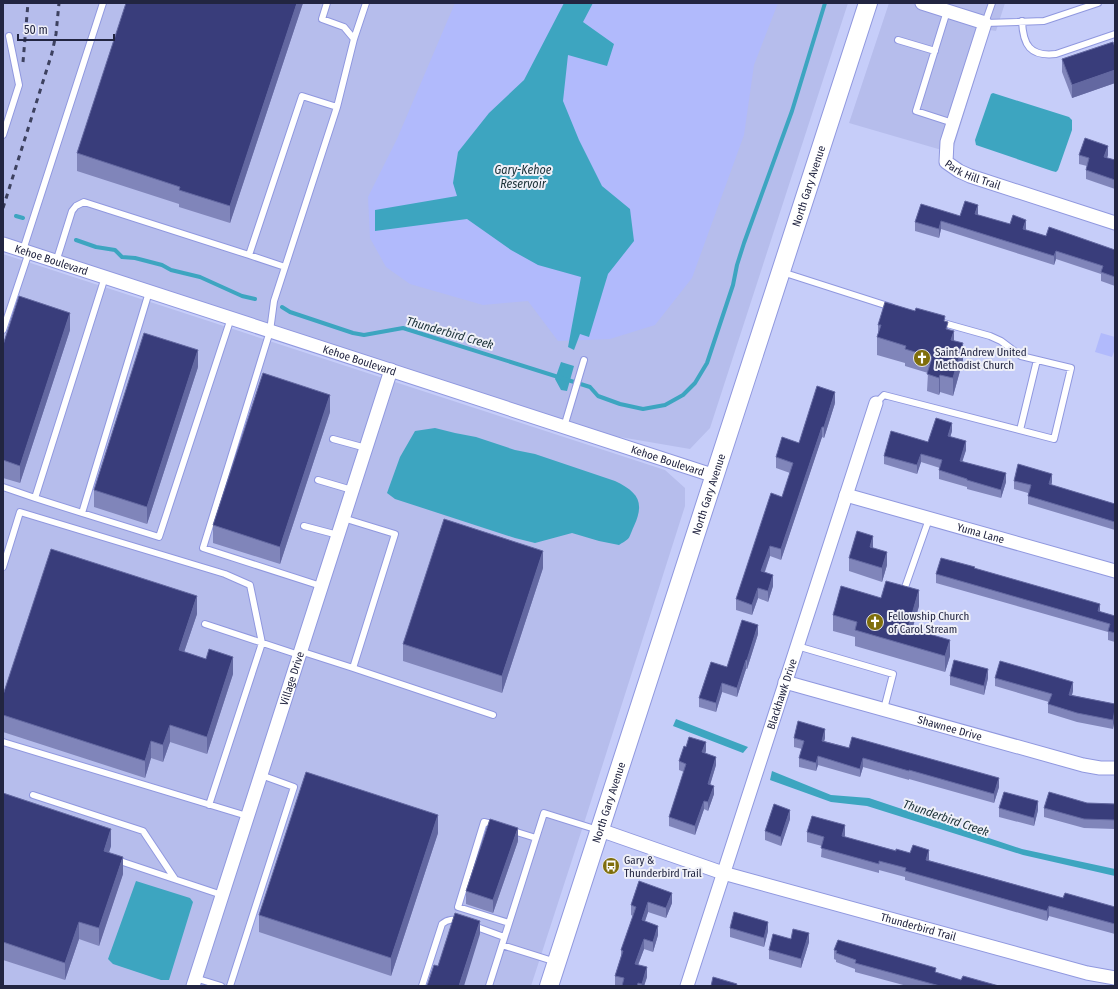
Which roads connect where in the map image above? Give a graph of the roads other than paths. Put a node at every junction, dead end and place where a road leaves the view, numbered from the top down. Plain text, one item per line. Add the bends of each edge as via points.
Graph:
1 (103, 3) edge
2 (327, 3) edge
3 (366, 3) edge
4 (868, 3) edge
5 (923, 3) edge
6 (992, 3) edge
7 (1098, 3) edge
8 (947, 11) junction
9 (1022, 21) junction
10 (985, 24) junction
11 (1115, 34) edge
12 (9, 36) dead end
13 (354, 39) junction
14 (898, 40) dead end
15 (935, 51) junction
16 (337, 107) junction
17 (953, 123) junction
18 (3, 135) edge
19 (1115, 223) edge
20 (3, 244) edge
21 (26, 251) junction
22 (249, 255) junction
23 (56, 262) junction
24 (285, 267) junction
25 (781, 272) junction
26 (104, 277) junction
27 (149, 292) junction
28 (898, 309) edge
29 (231, 318) junction
30 (935, 320) edge
31 (3, 330) edge
32 (270, 330) junction
33 (584, 360) dead end
34 (1037, 360) junction
35 (391, 370) junction
36 (876, 403) joint
37 (564, 426) junction
38 (1020, 430) junction
39 (333, 439) dead end
40 (366, 448) junction
41 (716, 476) junction
42 (318, 480) dead end
43 (3, 487) edge
44 (352, 490) junction
45 (846, 496) junction
46 (35, 498) junction
47 (82, 513) junction
48 (343, 518) junction
49 (929, 519) junction
50 (304, 526) dead end
51 (338, 535) junction
52 (3, 567) edge
53 (1115, 571) edge
54 (321, 586) junction
55 (903, 593) edge
56 (205, 624) dead end
57 (262, 643) junction
58 (797, 646) junction
59 (300, 653) junction
60 (353, 668) junction
61 (785, 682) junction
62 (884, 709) junction
63 (493, 715) dead end
64 (3, 742) edge
65 (1115, 768) edge
66 (260, 775) junction
67 (32, 795) dead end
68 (209, 804) junction
69 (247, 816) junction
70 (499, 826) edge
71 (506, 829) edge
72 (600, 830) junction
73 (536, 838) junction
74 (117, 860) edge
75 (723, 873) junction
76 (175, 879) junction
77 (222, 895) junction
78 (509, 923) junction
79 (504, 937) junction
80 (502, 945) junction
81 (557, 963) junction
82 (1115, 978) edge
83 (194, 982) edge
84 (221, 986) edge
85 (230, 986) edge
86 (422, 986) edge
87 (489, 986) edge
88 (549, 986) edge
89 (686, 986) edge

1 - 21 lane
2 - 13 lane via 322,19 344,27
3 - 13 lane
4 - 25 street, North Gary Avenue
5 - 8 street
6 - 10 lane
7 - 9 lane via 1044,21
8 - 10 street
8 - 15 lane
9 - 10 lane
9 - 11 lane via 1023,35 1031,50 1039,54 1056,54
10 - 17 street, Park Hill Trail
12 - 18 lane via 19,86
13 - 16 lane
14 - 15 lane
15 - 17 lane via 916,111
16 - 22 lane via 302,96
16 - 24 lane
17 - 19 street, Park Hill Trail via 947,142 946,162 959,171
20 - 21 street, Kehoe Boulevard
21 - 23 street, Kehoe Boulevard
21 - 31 lane
22 - 23 lane via 84,202 72,211
22 - 24 lane
23 - 26 street, Kehoe Boulevard
24 - 32 lane via 274,301
25 - 28 lane
25 - 41 street, North Gary Avenue
26 - 27 street, Kehoe Boulevard
26 - 46 lane
27 - 29 street, Kehoe Boulevard
27 - 47 lane
29 - 32 street, Kehoe Boulevard
29 - 47 lane via 159,536
30 - 34 lane via 990,336 1021,356
32 - 35 street, Kehoe Boulevard
32 - 54 lane via 203,548
33 - 37 lane
34 - 38 lane
34 - 38 lane via 1071,368 1054,439
35 - 37 street, Kehoe Boulevard
35 - 40 street, Village Drive
36 - 38 lane via 884,395
36 - 45 street, Blackhawk Drive
37 - 41 street, Kehoe Boulevard
39 - 40 lane
40 - 44 street, Village Drive
41 - 72 street, North Gary Avenue
42 - 44 lane
43 - 46 lane
44 - 48 street, Village Drive
45 - 49 street, Yuma Lane
45 - 58 street, Blackhawk Drive
46 - 47 lane
48 - 51 street, Village Drive
48 - 60 lane via 395,534
49 - 53 street, Yuma Lane
49 - 55 lane
50 - 51 lane
51 - 54 street, Village Drive
52 - 57 lane via 20,512 225,574 250,585
54 - 59 street, Village Drive
56 - 57 lane
57 - 59 lane
57 - 68 lane
58 - 61 street, Blackhawk Drive
58 - 62 lane via 893,674
59 - 60 lane
59 - 66 street, Village Drive
60 - 63 lane
61 - 62 street, Shawnee Drive
61 - 75 street, Blackhawk Drive
62 - 65 street, Shawnee Drive via 1083,765
64 - 68 lane
66 - 69 street, Village Drive
66 - 85 lane via 294,787
67 - 76 lane via 143,831
68 - 69 lane
69 - 77 street, Village Drive
70 - 78 lane via 484,822 458,907
71 - 73 lane
72 - 73 lane via 544,813
72 - 75 street, Thunderbird Trail
72 - 81 street, North Gary Avenue
73 - 78 lane
74 - 76 lane
75 - 82 street, Thunderbird Trail via 1087,973
75 - 89 street, Blackhawk Drive
76 - 77 lane
77 - 83 street, Village Drive
78 - 79 lane
79 - 80 lane
79 - 86 lane via 458,921 446,921 442,924
80 - 81 lane
80 - 87 lane
81 - 88 street, North Gary Avenue
83 - 84 lane

